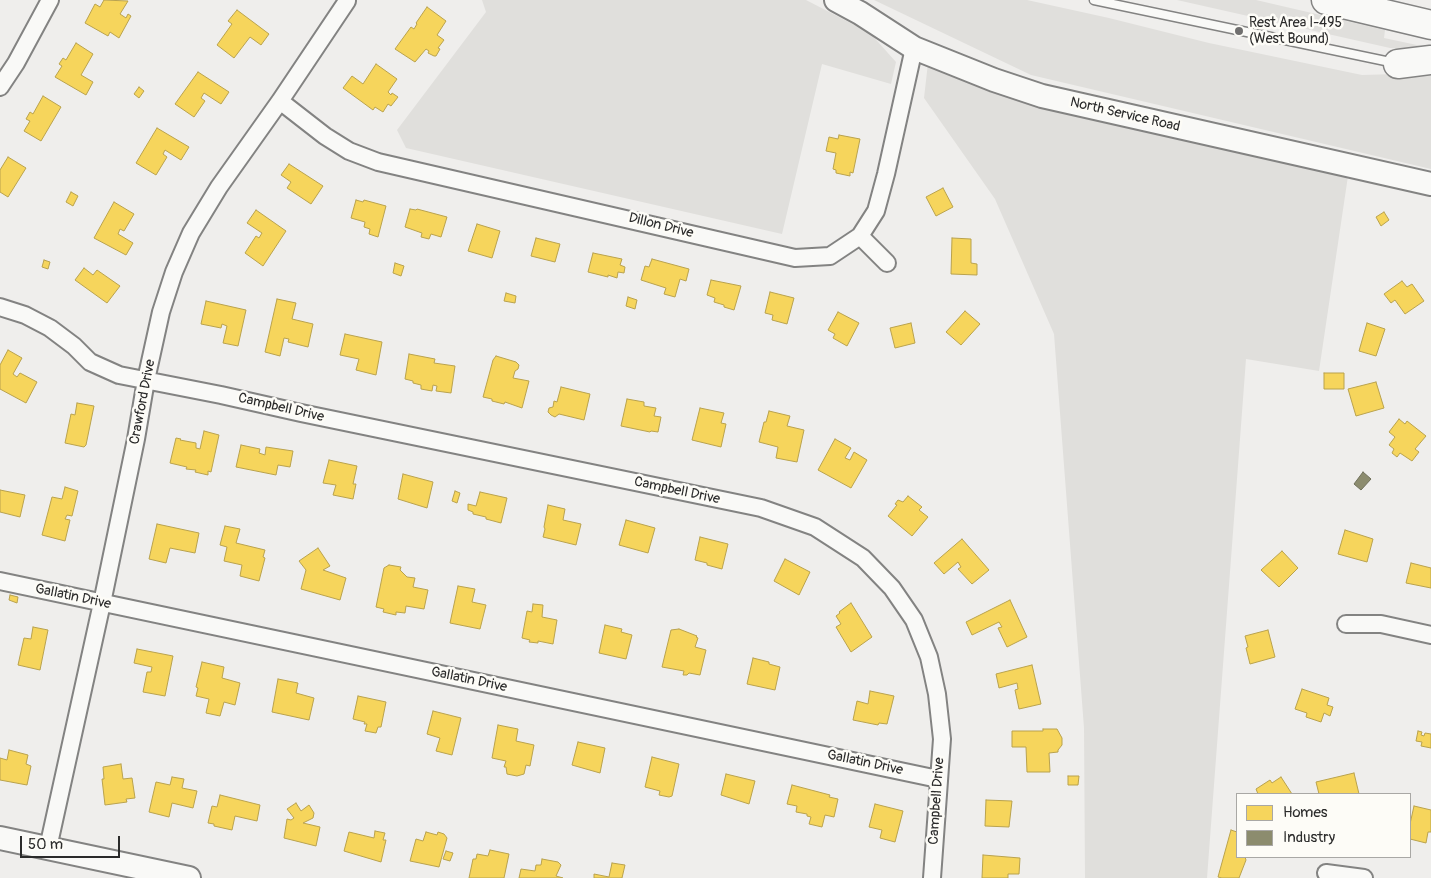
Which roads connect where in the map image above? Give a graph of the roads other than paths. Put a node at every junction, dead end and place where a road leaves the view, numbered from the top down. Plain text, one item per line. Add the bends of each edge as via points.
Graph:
1 (50, 0) edge
2 (836, 0) edge
3 (1094, 0) edge
4 (1326, 0) edge
5 (347, 1) edge
6 (1431, 25) edge
7 (914, 48) junction
8 (1431, 60) edge
9 (1398, 64) joint
10 (0, 87) edge
11 (280, 101) junction
12 (1431, 184) edge
13 (860, 236) junction
14 (887, 263) dead end
15 (0, 307) edge
16 (146, 380) junction
17 (0, 581) edge
18 (102, 603) junction
19 (1346, 624) dead end
20 (1431, 634) edge
21 (938, 779) junction
22 (0, 838) edge
23 (48, 848) junction
24 (1326, 873) dead end
25 (189, 878) edge
26 (932, 878) edge
27 (1364, 878) edge

1 - 10 street
2 - 7 main road, North Service Road
3 - 9 lane
4 - 6 highway
5 - 11 street, Crawford Drive
7 - 12 main road, North Service Road via 1042,96
7 - 13 street, Dillon Drive via 876,210
8 - 9 highway
11 - 13 street, Dillon Drive via 349,151 388,164 795,258 830,256
11 - 16 street, Crawford Drive via 191,232 161,312
13 - 14 street
15 - 16 street, Campbell Drive via 50,328 90,362 119,375
16 - 18 street, Crawford Drive
16 - 21 street, Campbell Drive via 761,508 815,527 863,558 892,588 914,620 929,656 937,694 942,739
17 - 18 street, Gallatin Drive
18 - 21 street, Gallatin Drive
18 - 23 street, Crawford Drive
19 - 20 street via 1381,624
21 - 26 street, Campbell Drive
22 - 23 main road
23 - 25 main road
24 - 27 street

